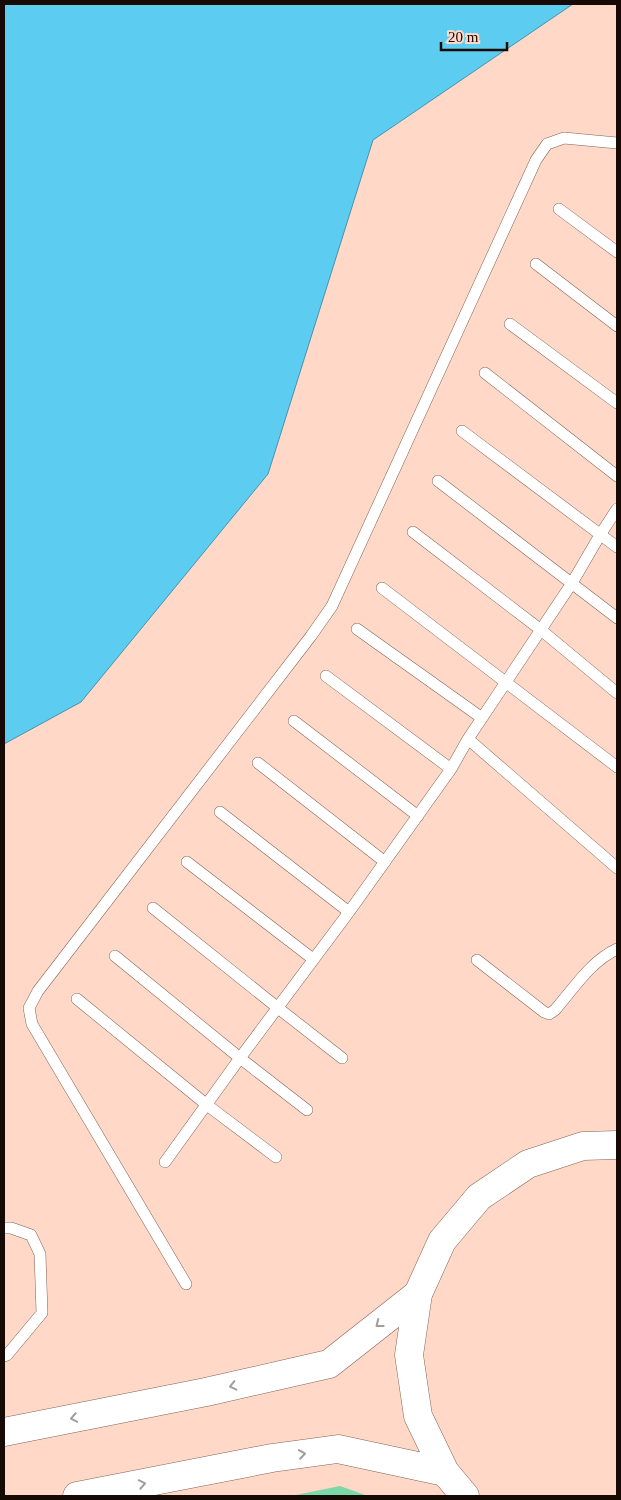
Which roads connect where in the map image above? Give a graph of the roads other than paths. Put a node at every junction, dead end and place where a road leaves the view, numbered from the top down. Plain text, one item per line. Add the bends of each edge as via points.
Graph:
1 (617, 143) edge
2 (559, 209) dead end
3 (617, 252) edge
4 (536, 264) dead end
5 (510, 324) dead end
6 (617, 326) edge
7 (485, 373) dead end
8 (617, 403) edge
9 (462, 430) dead end
10 (617, 476) edge
11 (438, 481) dead end
12 (617, 509) edge
13 (413, 532) dead end
14 (600, 535) junction
15 (617, 547) edge
16 (572, 583) junction
17 (382, 588) dead end
18 (617, 618) edge
19 (357, 629) dead end
20 (541, 630) junction
21 (326, 676) dead end
22 (506, 683) junction
23 (617, 693) edge
24 (482, 718) junction
25 (294, 721) dead end
26 (468, 739) junction
27 (258, 763) dead end
28 (617, 767) edge
29 (451, 769) junction
30 (220, 812) dead end
31 (418, 816) junction
32 (187, 862) dead end
33 (384, 862) junction
34 (617, 868) edge
35 (153, 908) dead end
36 (350, 912) junction
37 (617, 949) edge
38 (115, 956) dead end
39 (313, 959) junction
40 (478, 960) dead end
41 (77, 999) dead end
42 (278, 1008) junction
43 (240, 1058) junction
44 (342, 1058) dead end
45 (206, 1105) junction
46 (307, 1110) dead end
47 (617, 1144) edge
48 (276, 1157) dead end
49 (165, 1162) dead end
50 (4, 1228) edge
51 (186, 1284) dead end
52 (418, 1294) junction
53 (4, 1356) edge
54 (4, 1432) edge
55 (445, 1472) junction
56 (77, 1496) edge
57 (465, 1496) edge

1 - 51 lane via 564,138 547,144 536,160 332,606 29,1008 32,1024
2 - 3 lane
4 - 6 lane
5 - 8 lane
7 - 10 lane
9 - 14 lane
11 - 16 lane
12 - 14 lane
13 - 20 lane
14 - 15 lane
14 - 16 lane
16 - 18 lane
16 - 20 lane
17 - 22 lane
19 - 24 lane
20 - 22 lane
20 - 23 lane
21 - 29 lane
22 - 24 lane
22 - 28 lane
24 - 26 lane
25 - 31 lane
26 - 29 lane
26 - 34 lane
27 - 33 lane
29 - 31 lane
30 - 36 lane
31 - 33 lane
32 - 39 lane
33 - 36 lane
35 - 42 lane
36 - 39 lane
37 - 40 lane via 595,964 549,1014
38 - 43 lane
39 - 42 lane
41 - 45 lane
42 - 43 lane
42 - 44 lane
43 - 45 lane
43 - 46 lane
45 - 48 lane
45 - 49 lane
47 - 52 main road via 583,1146 528,1164 479,1197 442,1241
50 - 53 lane via 31,1235 40,1254 42,1314
52 -> 54 main road via 329,1364
52 - 55 main road via 409,1355 418,1416
56 -> 55 main road via 272,1458 338,1449
55 - 57 main road

